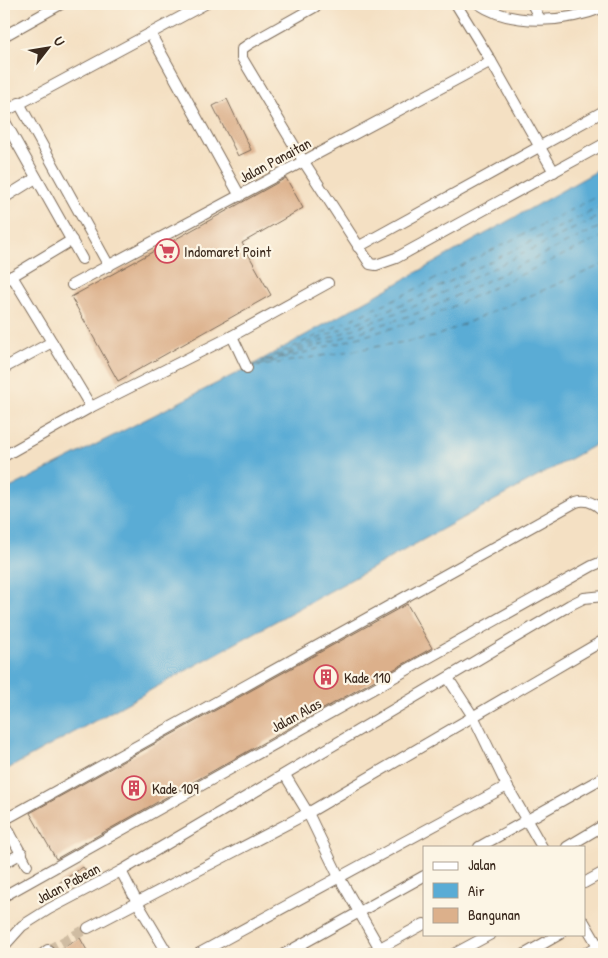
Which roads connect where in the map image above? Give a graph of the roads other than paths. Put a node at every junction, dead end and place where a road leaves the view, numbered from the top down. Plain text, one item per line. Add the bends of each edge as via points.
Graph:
1 (61, 4) edge
2 (205, 4) edge
3 (320, 4) edge
4 (456, 4) edge
5 (479, 4) edge
6 (532, 4) edge
7 (604, 7) edge
8 (540, 19) junction
9 (150, 33) junction
10 (4, 36) edge
11 (491, 61) junction
12 (19, 103) junction
13 (604, 111) edge
14 (4, 112) edge
15 (4, 120) edge
16 (604, 144) edge
17 (540, 147) junction
18 (304, 162) junction
19 (554, 172) junction
20 (36, 178) junction
21 (240, 196) junction
22 (4, 198) edge
23 (72, 240) junction
24 (358, 247) junction
25 (82, 259) dead end
26 (109, 266) junction
27 (8, 279) edge
28 (328, 283) dead end
29 (72, 286) dead end
30 (232, 336) junction
31 (52, 342) junction
32 (4, 368) edge
33 (247, 368) dead end
34 (91, 407) junction
35 (4, 456) edge
36 (603, 509) edge
37 (604, 561) edge
38 (604, 596) edge
39 (604, 640) edge
40 (448, 678) junction
41 (474, 718) junction
42 (285, 775) junction
43 (604, 777) edge
44 (507, 786) junction
45 (308, 813) junction
46 (527, 820) junction
47 (4, 821) edge
48 (604, 826) edge
49 (480, 846) edge
50 (541, 846) edge
51 (569, 846) edge
52 (22, 854) junction
53 (6, 862) dead end
54 (27, 864) dead end
55 (122, 871) junction
56 (604, 872) edge
57 (339, 877) junction
58 (423, 877) edge
59 (586, 882) edge
60 (4, 896) edge
61 (137, 902) junction
62 (359, 912) junction
63 (423, 925) edge
64 (586, 925) edge
65 (88, 928) tunnel mouth
66 (487, 936) edge
67 (556, 936) edge
68 (601, 945) edge
69 (4, 946) edge
70 (381, 951) edge
71 (168, 954) edge
72 (198, 954) edge
73 (284, 954) edge
74 (369, 954) edge
75 (454, 954) edge
76 (525, 954) edge
77 (584, 954) edge

1 - 10 lane
2 - 9 lane
3 - 18 lane via 242,49 246,66
4 - 11 lane
5 - 8 lane via 491,12
6 - 8 lane
7 - 8 lane via 588,14
9 - 12 lane
9 - 21 lane
11 - 17 lane
11 - 18 lane, Jalan Panaitan
12 - 14 lane
12 - 26 lane
13 - 17 lane
15 - 20 lane
16 - 19 lane
17 - 19 lane
17 - 24 lane
18 - 21 lane, Jalan Panaitan
18 - 24 lane
19 - 24 lane via 384,263 370,264
20 - 22 lane
20 - 23 lane
21 - 26 lane, Jalan Panaitan
23 - 25 lane
23 - 27 lane
26 - 29 lane, Jalan Panaitan
27 - 31 lane
28 - 30 lane
30 - 33 lane
30 - 34 lane
31 - 32 lane
31 - 34 lane
34 - 35 lane
36 - 47 lane via 590,502 576,502
37 - 60 lane, Jalan Alas
38 - 40 lane via 584,598
39 - 41 lane
40 - 41 lane
40 - 42 lane
41 - 44 lane
41 - 45 lane
42 - 45 lane
42 - 55 lane
43 - 46 lane
44 - 46 lane
44 - 57 lane
45 - 57 lane
45 - 61 lane
46 - 49 lane
46 - 50 lane
47 - 52 lane
48 - 51 lane
52 - 53 lane
52 - 54 lane
55 - 61 lane, Jalan Pabean
55 - 69 lane, Jalan Pabean via 22,926
56 - 59 lane
57 - 62 lane
57 - 72 lane
58 - 62 lane
61 - 65 lane
61 - 71 lane, Jalan Pabean
62 - 70 lane
62 - 73 lane
63 - 70 lane
64 - 68 lane
66 - 75 lane
67 - 76 lane
68 - 77 lane
70 - 74 lane

